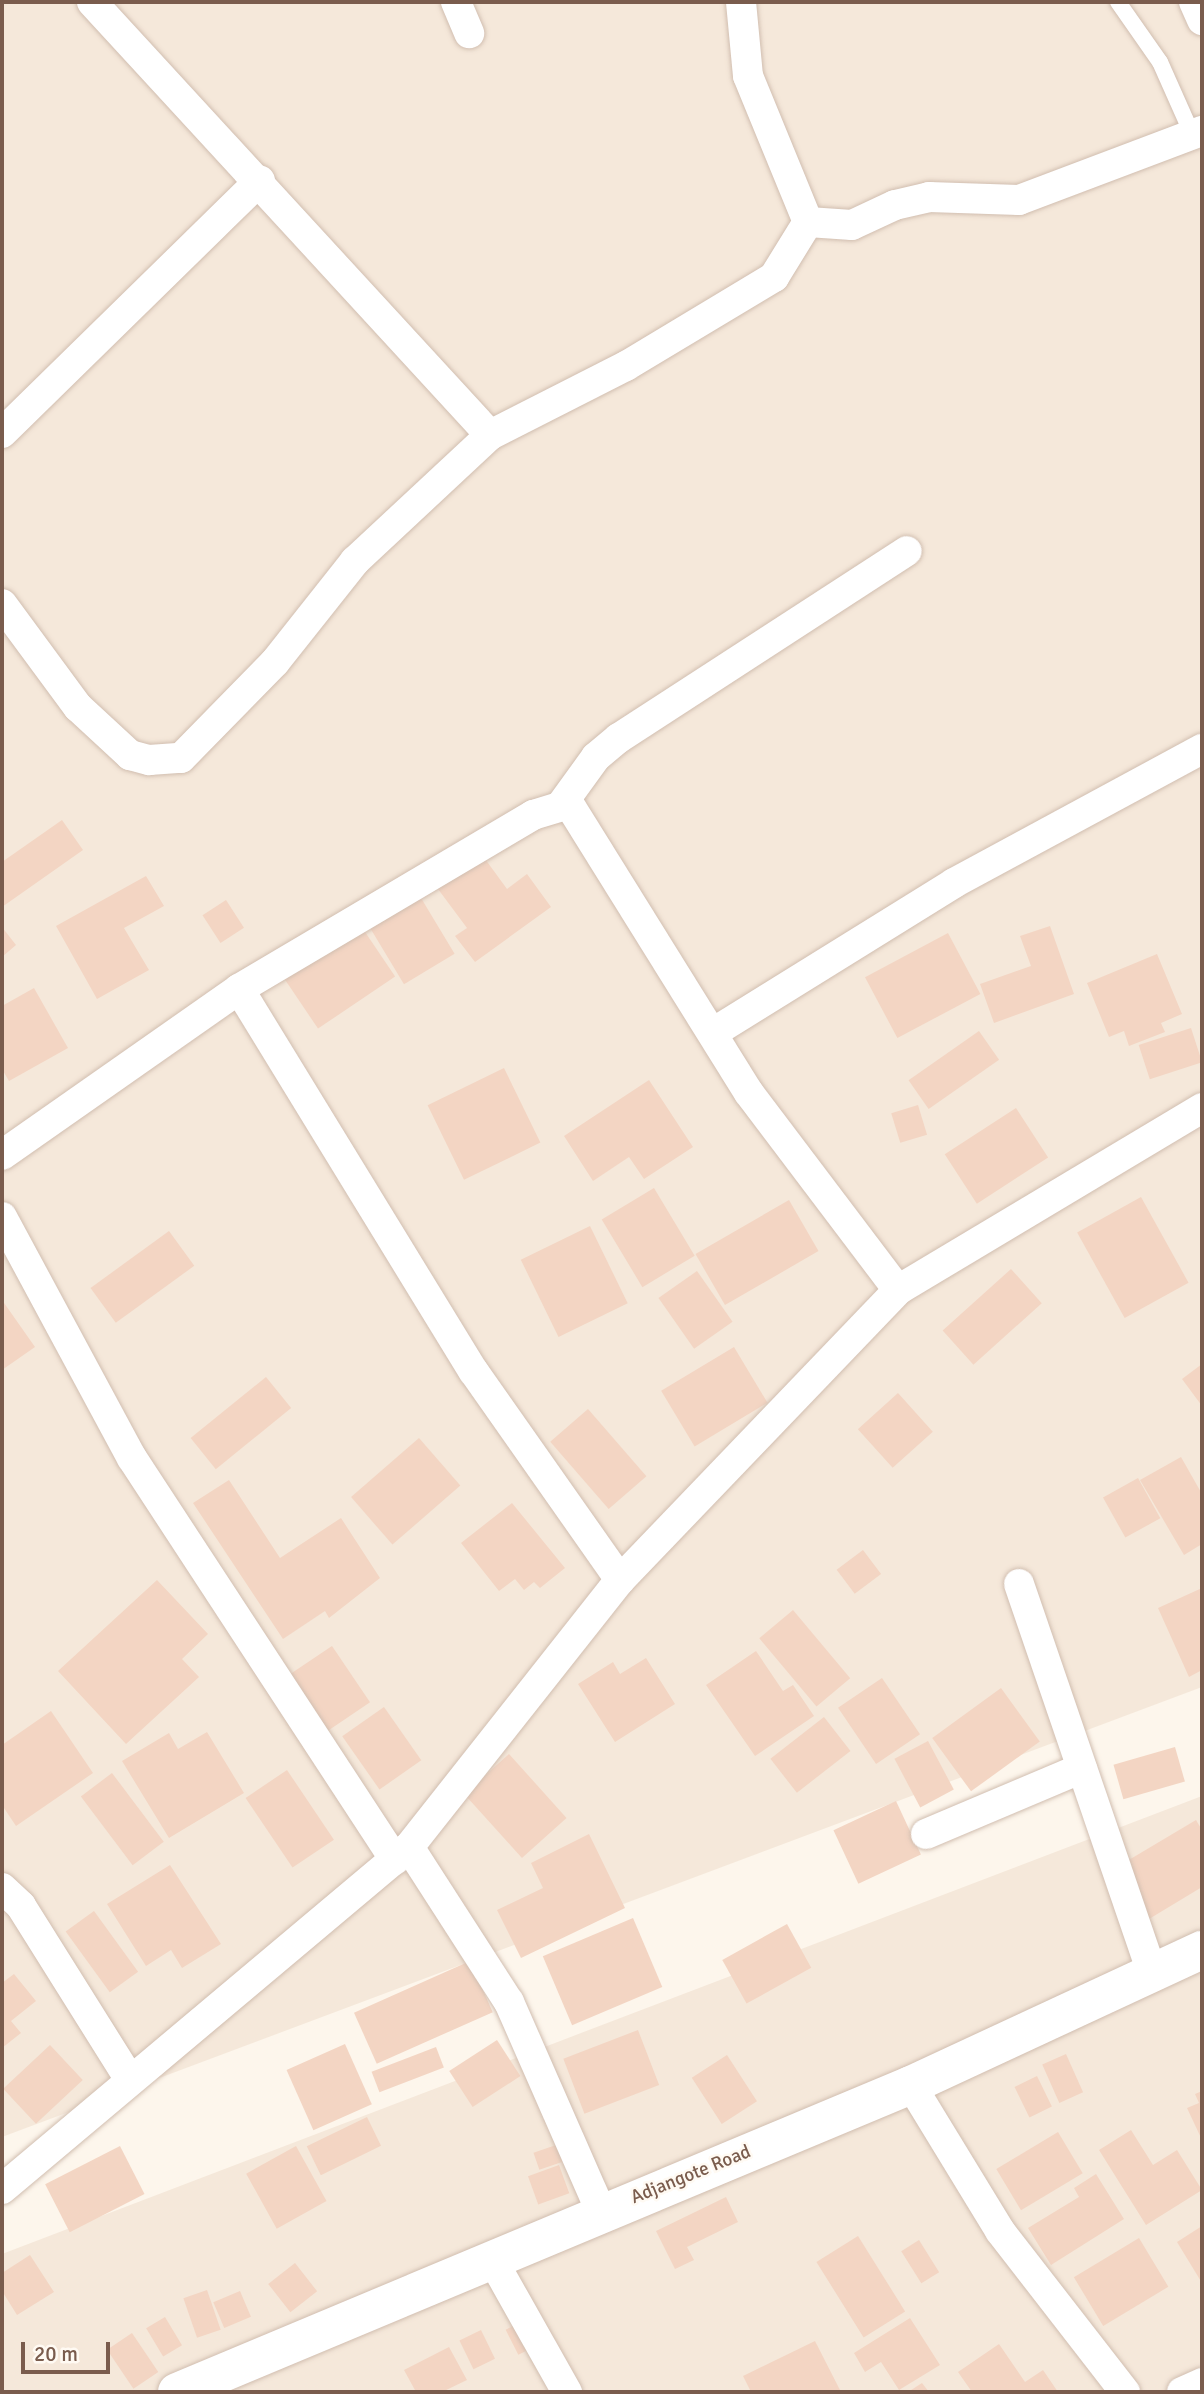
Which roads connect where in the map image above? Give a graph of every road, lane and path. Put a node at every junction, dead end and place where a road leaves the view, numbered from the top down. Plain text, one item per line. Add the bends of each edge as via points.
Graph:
1 (92, 2) edge
2 (456, 2) edge
3 (741, 2) edge
4 (1118, 2) edge
5 (1194, 2) edge
6 (1202, 20) edge
7 (469, 33) dead end
8 (1197, 132) edge
9 (260, 180) junction
10 (808, 222) junction
11 (2, 433) edge
12 (490, 435) junction
13 (907, 551) dead end
14 (2, 604) edge
15 (1202, 749) edge
16 (562, 804) junction
17 (239, 989) junction
18 (714, 1032) junction
19 (1202, 1108) edge
20 (2, 1155) edge
21 (2, 1217) edge
22 (898, 1290) junction
23 (620, 1580) junction
24 (1019, 1584) dead end
25 (1082, 1768) junction
26 (926, 1834) dead end
27 (402, 1853) junction
28 (2, 1888) edge
29 (1202, 1950) edge
30 (1152, 1973) junction
31 (130, 2080) junction
32 (911, 2085) junction
33 (2, 2189) edge
34 (601, 2212) junction
35 (492, 2259) junction
36 (1202, 2383) edge
37 (177, 2392) edge
38 (567, 2392) edge
39 (1125, 2392) edge
40 (1182, 2392) edge

1 - 9 street
2 - 7 street
3 - 10 street via 748,76
4 - 8 lane via 1160,62
5 - 6 street
8 - 10 street via 1019,201 929,197 895,205 852,225
9 - 11 street
9 - 12 street
10 - 12 street via 774,277 626,366
12 - 14 street via 355,561 275,662 181,758 149,760 130,755 78,707
13 - 16 street via 619,738 596,757
15 - 18 street via 954,883
16 - 17 street via 533,815
16 - 18 street via 569,804 592,836
17 - 20 street
17 - 23 street via 474,1372
18 - 22 street via 749,1093
19 - 22 street
21 - 27 street via 132,1458
22 - 23 street
23 - 27 street
24 - 25 street
25 - 26 street
25 - 30 street
27 - 31 street
27 - 34 street via 509,2002
28 - 31 street via 20,1906
29 - 30 street, Adjangote Road
30 - 32 street, Adjangote Road
31 - 33 street
32 - 34 street, Adjangote Road
32 - 39 street via 1000,2231
34 - 35 street, Adjangote Road
35 - 37 street, Adjangote Road
35 - 38 street
36 - 40 street

